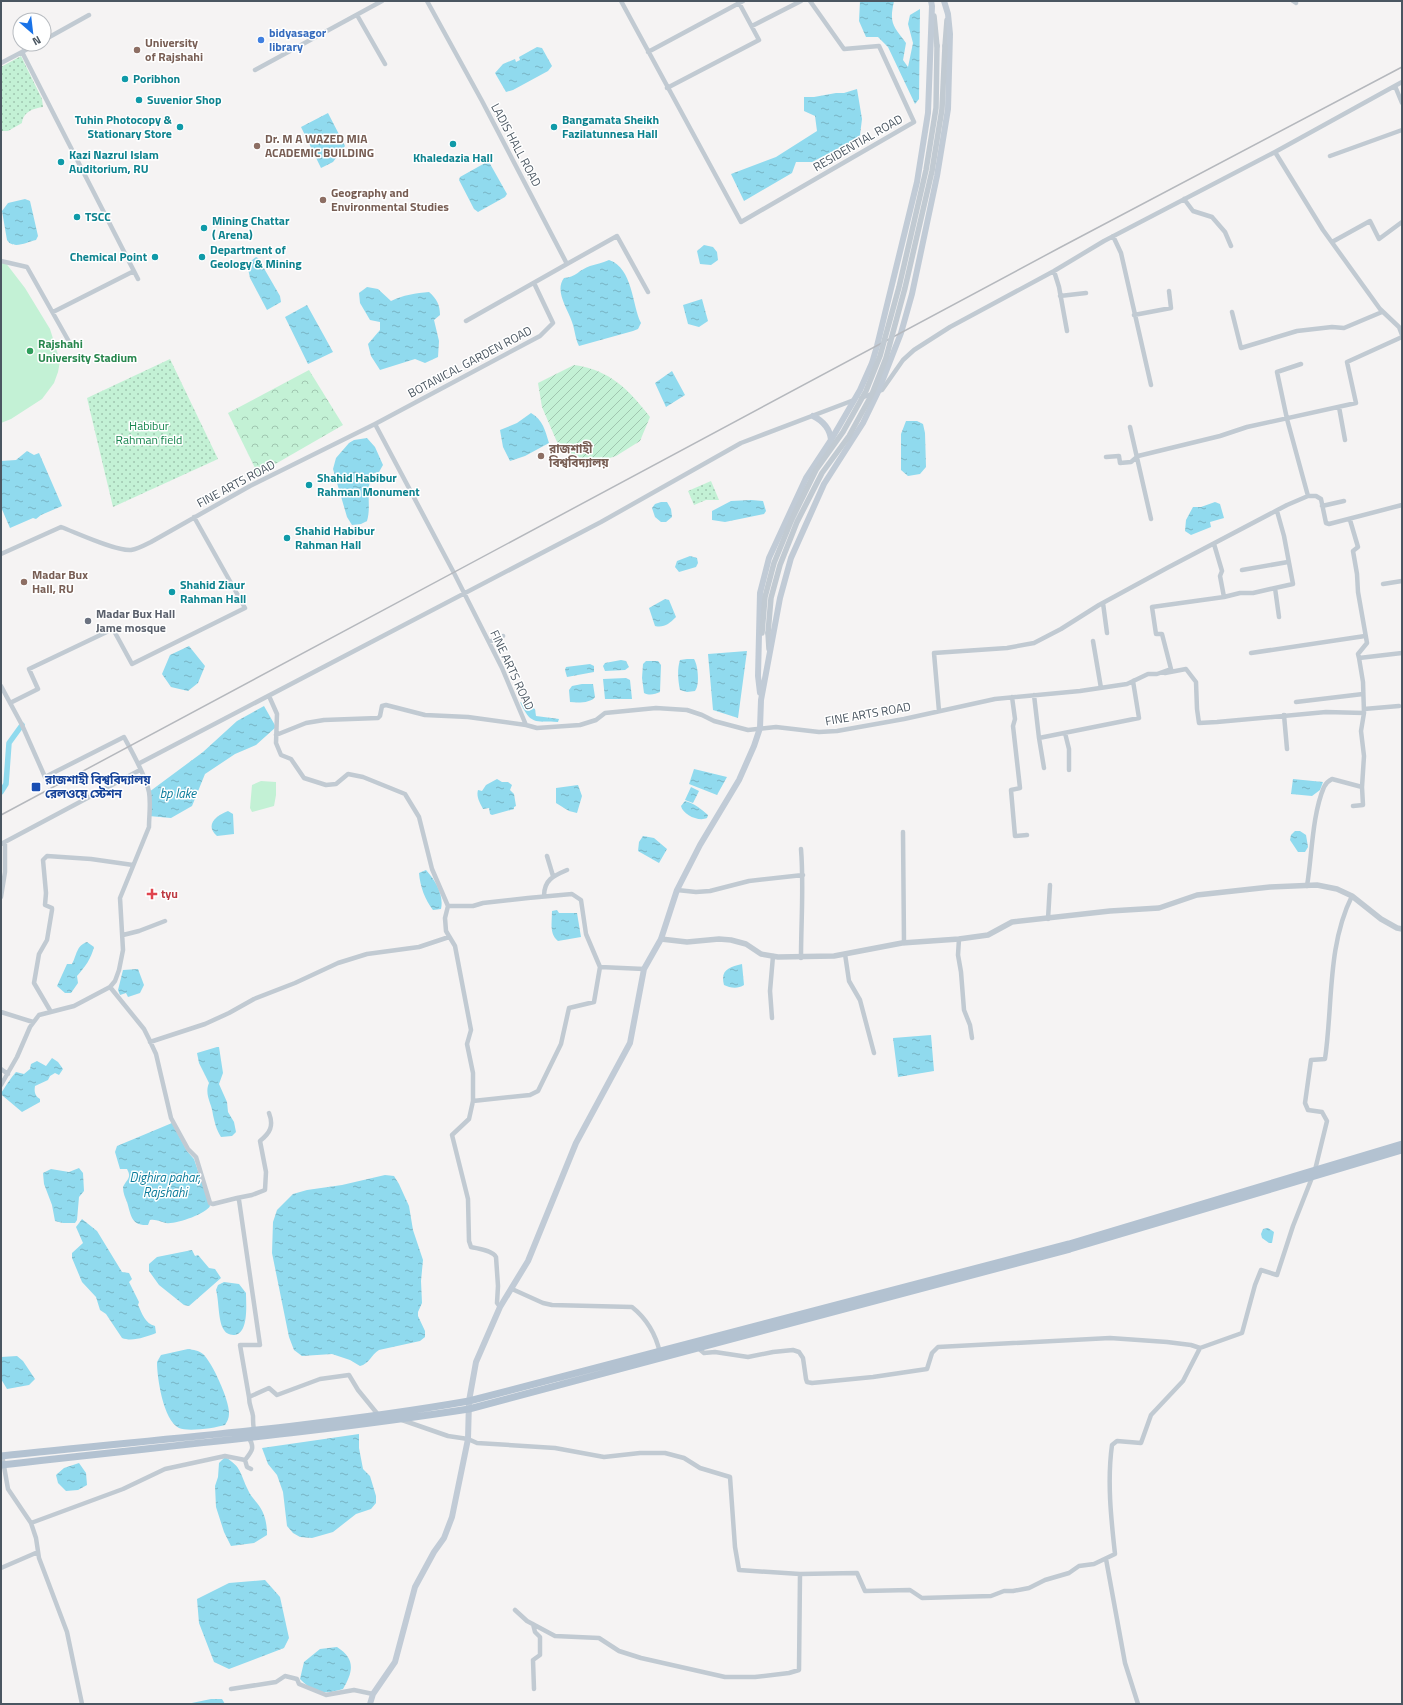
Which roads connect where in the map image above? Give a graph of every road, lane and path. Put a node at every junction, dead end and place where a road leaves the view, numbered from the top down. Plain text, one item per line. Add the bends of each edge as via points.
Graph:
1 (382, 1) edge
2 (427, 1) edge
3 (621, 1) edge
4 (801, 1) edge
5 (810, 1) edge
6 (944, 1) edge
7 (740, 2) edge
8 (932, 4) edge
9 (948, 14) junction
10 (89, 15) dead end
11 (357, 15) junction
12 (752, 26) junction
13 (52, 36) edge
14 (22, 52) joint
15 (648, 52) junction
16 (1, 63) edge
17 (385, 64) dead end
18 (255, 70) dead end
19 (1402, 82) edge
20 (1395, 86) junction
21 (667, 88) junction
22 (1402, 103) edge
23 (1402, 130) edge
24 (1275, 152) junction
25 (1330, 156) dead end
26 (1184, 199) junction
27 (1402, 222) edge
28 (1113, 236) junction
29 (1332, 242) junction
30 (1231, 246) dead end
31 (1, 261) edge
32 (568, 264) junction
33 (134, 271) junction
34 (1054, 271) junction
35 (138, 279) dead end
36 (534, 283) junction
37 (1169, 291) dead end
38 (648, 292) dead end
39 (1086, 293) dead end
40 (1060, 296) junction
41 (53, 312) junction
42 (1232, 312) dead end
43 (1382, 312) junction
44 (1134, 315) junction
45 (466, 321) dead end
46 (1067, 331) dead end
47 (1402, 336) edge
48 (72, 347) dead end
49 (1301, 364) dead end
50 (1151, 385) dead end
51 (878, 392) junction
52 (854, 400) junction
53 (1339, 407) junction
54 (813, 416) junction
55 (1287, 419) junction
56 (375, 424) junction
57 (1130, 427) dead end
58 (831, 440) junction
59 (1345, 440) dead end
60 (1106, 457) dead end
61 (1136, 457) junction
62 (1308, 496) junction
63 (1344, 501) dead end
64 (1402, 505) edge
65 (1322, 506) junction
66 (1277, 511) junction
67 (194, 517) junction
68 (1151, 519) dead end
69 (1350, 520) junction
70 (1214, 544) junction
71 (1, 554) edge
72 (1288, 562) junction
73 (1242, 570) dead end
74 (1402, 581) edge
75 (1382, 584) dead end
76 (1275, 588) junction
77 (464, 594) junction
78 (1224, 597) junction
79 (1103, 603) junction
80 (1279, 617) dead end
81 (765, 633) junction
82 (1107, 633) dead end
83 (503, 636) dead end
84 (1365, 636) junction
85 (1093, 641) dead end
86 (489, 642) junction
87 (759, 652) junction
88 (1251, 653) dead end
89 (1402, 653) edge
90 (769, 654) junction
91 (1359, 658) junction
92 (1142, 677) junction
93 (1133, 681) junction
94 (1, 686) edge
95 (1101, 688) junction
96 (1363, 694) junction
97 (1034, 695) junction
98 (269, 696) junction
99 (1012, 697) junction
100 (761, 700) junction
101 (1296, 702) dead end
102 (10, 703) junction
103 (1399, 706) dead end
104 (939, 711) junction
105 (1364, 711) junction
106 (1284, 715) junction
107 (526, 725) junction
108 (760, 728) junction
109 (1065, 733) junction
110 (276, 735) junction
111 (1039, 738) junction
112 (1287, 749) dead end
113 (138, 764) junction
114 (1044, 768) dead end
115 (140, 770) junction
116 (1069, 770) dead end
117 (1362, 787) junction
118 (1353, 806) dead end
119 (904, 832) dead end
120 (1027, 835) dead end
121 (3, 843) edge
122 (801, 849) dead end
123 (547, 856) dead end
124 (133, 865) junction
125 (567, 870) dead end
126 (803, 875) junction
127 (554, 876) junction
128 (1050, 885) dead end
129 (1307, 886) junction
130 (677, 890) junction
131 (544, 896) junction
132 (1352, 896) junction
133 (1, 897) edge
134 (448, 906) junction
135 (1048, 919) junction
136 (165, 921) dead end
137 (1402, 929) edge
138 (123, 934) junction
139 (449, 937) junction
140 (661, 939) junction
141 (959, 939) junction
142 (904, 943) junction
143 (845, 954) junction
144 (773, 956) junction
145 (801, 958) junction
146 (600, 967) junction
147 (644, 969) junction
148 (110, 987) junction
149 (1, 1012) edge
150 (51, 1012) junction
151 (772, 1018) dead end
152 (33, 1022) junction
153 (972, 1038) dead end
154 (150, 1042) junction
155 (874, 1053) dead end
156 (1, 1069) edge
157 (8, 1074) junction
158 (1, 1085) edge
159 (473, 1101) junction
160 (269, 1113) dead end
161 (1402, 1144) edge
162 (1402, 1150) edge
163 (1314, 1173) junction
164 (237, 1198) junction
165 (512, 1289) junction
166 (500, 1307) junction
167 (698, 1348) junction
168 (1200, 1348) junction
169 (660, 1354) junction
170 (249, 1397) junction
171 (469, 1405) junction
172 (381, 1419) junction
173 (400, 1419) junction
174 (254, 1430) junction
175 (249, 1438) junction
176 (468, 1439) junction
177 (1, 1455) edge
178 (245, 1460) junction
179 (3, 1465) edge
180 (251, 1469) dead end
181 (31, 1523) junction
182 (38, 1552) junction
183 (1106, 1559) junction
184 (1, 1568) edge
185 (800, 1574) junction
186 (515, 1610) dead end
187 (533, 1624) junction
188 (231, 1689) dead end
189 (534, 1689) dead end
190 (373, 1694) junction
191 (82, 1704) edge
192 (370, 1704) edge
193 (1138, 1704) edge

1 - 11 street
2 - 32 street, LADIS HALL ROAD
3 - 15 street
4 - 12 street
5 - 21 street, RESIDENTIAL ROAD via 844,49 879,46 914,122 741,222
6 - 9 main road
7 - 12 street
7 - 15 street
8 - 52 main road via 928,113 917,182 877,346 872,363
8 - 81 street, bridge via 937,46 936,108 926,170 899,287 880,356 866,391 843,432 816,470 774,563 765,597
9 - 51 main road via 948,109 937,176 901,333
9 - 81 street, bridge via 942,109 932,171 886,358 872,394 849,436 822,473 797,522 780,565
10 - 13 street
11 - 17 street
11 - 18 street
12 - 21 street via 759,40
14 - 16 street
14 - 33 street
15 - 21 street
19 - 20 street
20 - 22 street
20 - 24 street
23 - 25 street
24 - 26 street
24 - 29 street
26 - 28 street
26 - 30 street via 1193,211 1212,217 1225,232
27 - 29 street via 1379,239 1370,221
28 - 34 street
28 - 44 street via 1121,253
29 - 43 street
31 - 41 street via 27,267
32 - 36 street
32 - 38 street via 617,236
33 - 35 street
33 - 41 street
34 - 40 street
34 - 51 street via 950,327 914,350 897,367 885,388
36 - 45 street
36 - 56 street, BOTANICAL GARDEN ROAD via 553,323 540,336
37 - 44 street via 1171,308
39 - 40 street
40 - 46 street
41 - 48 street
42 - 43 street via 1242,348 1297,331 1344,328
43 - 47 street via 1398,327
44 - 50 street
47 - 53 street via 1347,362 1356,403
49 - 55 street via 1277,372
51 - 52 street
51 - 90 main road via 863,423 824,484 791,558
52 - 54 street
52 - 58 main road
53 - 55 street
53 - 59 street
54 - 58 main road via 827,429
54 - 77 street via 741,443 601,522
55 - 61 street via 1247,427
55 - 62 street
56 - 67 street, FINE ARTS ROAD
56 - 77 street, FINE ARTS ROAD
57 - 61 street
58 - 87 main road via 806,478 769,558 760,593
60 - 61 street via 1119,456 1120,464 1131,462
61 - 68 street
62 - 65 street via 1316,496 1321,500
62 - 66 street
63 - 65 street
64 - 69 street
65 - 69 street via 1326,523
66 - 70 street
66 - 72 street
67 - 71 street, FINE ARTS ROAD via 151,542 131,550 114,547 61,527
67 - 102 street via 245,608 132,664 113,629 29,669 38,689
69 - 84 street via 1358,547 1353,551
70 - 78 street via 1222,571 1220,576
70 - 79 street
72 - 73 street
72 - 76 street via 1293,584
74 - 75 street
76 - 78 street
76 - 80 street
77 - 86 street, FINE ARTS ROAD
77 - 98 street
78 - 92 street, FINE ARTS ROAD via 1152,606 1156,634 1162,634 1171,669
79 - 82 street
79 - 104 street via 1034,643 1008,648 934,653
81 - 87 street
81 - 90 street
83 - 86 street
84 - 88 street
84 - 91 street via 1367,643 1358,654
85 - 95 street
86 - 107 street, FINE ARTS ROAD
87 - 100 main road
89 - 91 street
90 - 100 main road
91 - 96 street
92 - 93 street, FINE ARTS ROAD
92 - 106 street via 1186,669 1196,682 1199,723
93 - 95 street, FINE ARTS ROAD
93 - 109 street via 1139,718
94 - 102 street
95 - 97 street, FINE ARTS ROAD
96 - 101 street
96 - 105 street
97 - 99 street, FINE ARTS ROAD
97 - 111 street
98 - 110 street via 278,714
98 - 113 street
99 - 104 street, FINE ARTS ROAD via 995,698
99 - 120 street via 1020,788 1011,790 1015,836
100 - 108 main road
102 - 113 street via 45,777 124,737
103 - 105 street
104 - 108 street, FINE ARTS ROAD via 837,731
105 - 106 street
105 - 117 street via 1361,731 1364,756
106 - 112 street
107 - 108 street, FINE ARTS ROAD via 538,728 580,725 596,720 605,713 656,708 687,710 714,721 748,730
107 - 110 street via 468,717 424,715 386,705 382,706 378,718 324,720 306,723
108 - 130 main road via 739,780 700,845
109 - 111 street
109 - 116 street
110 - 134 street via 281,755 291,759 304,778 326,785 336,784 348,774 363,777 405,794 419,817 432,869
111 - 114 street
113 - 115 street
115 - 121 street
115 - 124 street via 149,792 149,827
117 - 118 street via 1363,805
117 - 129 street via 1332,779 1324,787 1317,812
119 - 142 street
121 - 133 street via 5,872
122 - 126 street
123 - 127 street
124 - 138 street via 120,898
124 - 150 street via 47,856 43,860 45,905 52,908 52,913 47,940 39,954 34,983
125 - 127 street
126 - 130 street via 749,881 710,891
126 - 145 street
127 - 131 street via 547,882
128 - 135 street
129 - 132 street via 1337,889
129 - 135 street via 1270,886 1197,895 1159,908
130 - 140 main road
131 - 134 street via 473,906
131 - 146 street via 572,894 581,900 586,934
132 - 137 street via 1381,919
132 - 163 street via 1339,929 1325,1059 1311,1060 1305,1103 1308,1110 1322,1112 1327,1120
134 - 139 street via 446,931
135 - 141 street via 1012,922 988,935
136 - 138 street
138 - 148 street via 119,970
139 - 154 street via 419,947 367,954 338,963 254,998 230,1013 205,1024
139 - 159 street via 455,946 471,1030 467,1044 473,1073
140 - 144 street via 687,942 731,940 746,944 761,954
140 - 147 main road
141 - 142 street
141 - 153 street via 958,955 964,1010
142 - 143 street
143 - 145 street
143 - 155 street via 848,981 860,1000
144 - 145 street
144 - 151 street via 770,991
146 - 147 street
146 - 159 street via 594,1002 569,1008 561,1044 538,1091 530,1095
147 - 165 main road via 630,1043 576,1143 528,1261
148 - 150 street via 74,1006
148 - 154 street via 144,1028
149 - 152 street
150 - 152 street via 39,1015
152 - 157 street
154 - 164 street via 156,1054 171,1118 188,1149 196,1157 210,1202 213,1204
156 - 157 street
157 - 158 street
159 - 166 street via 469,1119 452,1136 468,1199 469,1241 471,1247 490,1252 496,1257 497,1302
160 - 164 street via 272,1126 260,1141 266,1172 265,1190
161 - 163 main road
162 - 163 main road
163 - 167 main road via 1070,1249
163 - 168 street via 1277,1275 1261,1270 1242,1333
163 - 169 main road via 1068,1244
164 - 170 street via 240,1200 260,1345 240,1345
165 - 166 main road
165 - 169 street via 552,1305 632,1308 642,1315 648,1324
166 - 171 main road via 476,1362
167 - 168 street via 704,1352 748,1357 793,1350 799,1352 803,1358 807,1382 812,1383 927,1368 932,1353 938,1347 1110,1338 1167,1342
167 - 169 main road
168 - 183 street via 1183,1380 1150,1415 1141,1443 1117,1441 1112,1445 1109,1462 1115,1554
169 - 171 main road
170 - 172 street via 269,1388 277,1394 320,1379 349,1375
170 - 174 street
171 - 172 main road
171 - 173 main road
171 - 176 main road
172 - 173 main road
172 - 174 main road
172 - 175 main road
173 - 176 street via 448,1436
174 - 177 main road
175 - 178 street via 252,1444 251,1452
175 - 179 main road
176 - 185 street via 477,1443 569,1449 604,1457 664,1453 684,1458 700,1468 730,1477 739,1570
176 - 190 main road via 452,1517 444,1538 415,1587 395,1662
177 - 179 street
178 - 180 street via 247,1467
178 - 181 street via 225,1456 165,1469 123,1490
179 - 181 street via 8,1489
181 - 182 street
182 - 184 street
182 - 191 street via 68,1632
183 - 185 street via 1079,1566 1069,1573 1029,1588 1004,1591 991,1596 964,1598 922,1598 910,1590 865,1591 857,1573
183 - 193 street via 1125,1663
185 - 187 street via 799,1670 789,1673 725,1677 641,1658 620,1651 599,1638 555,1636
186 - 187 street
187 - 189 street via 535,1632 540,1637 540,1655 533,1660
188 - 190 street via 276,1682 285,1676 297,1679 299,1684 326,1695 354,1690
190 - 192 main road

